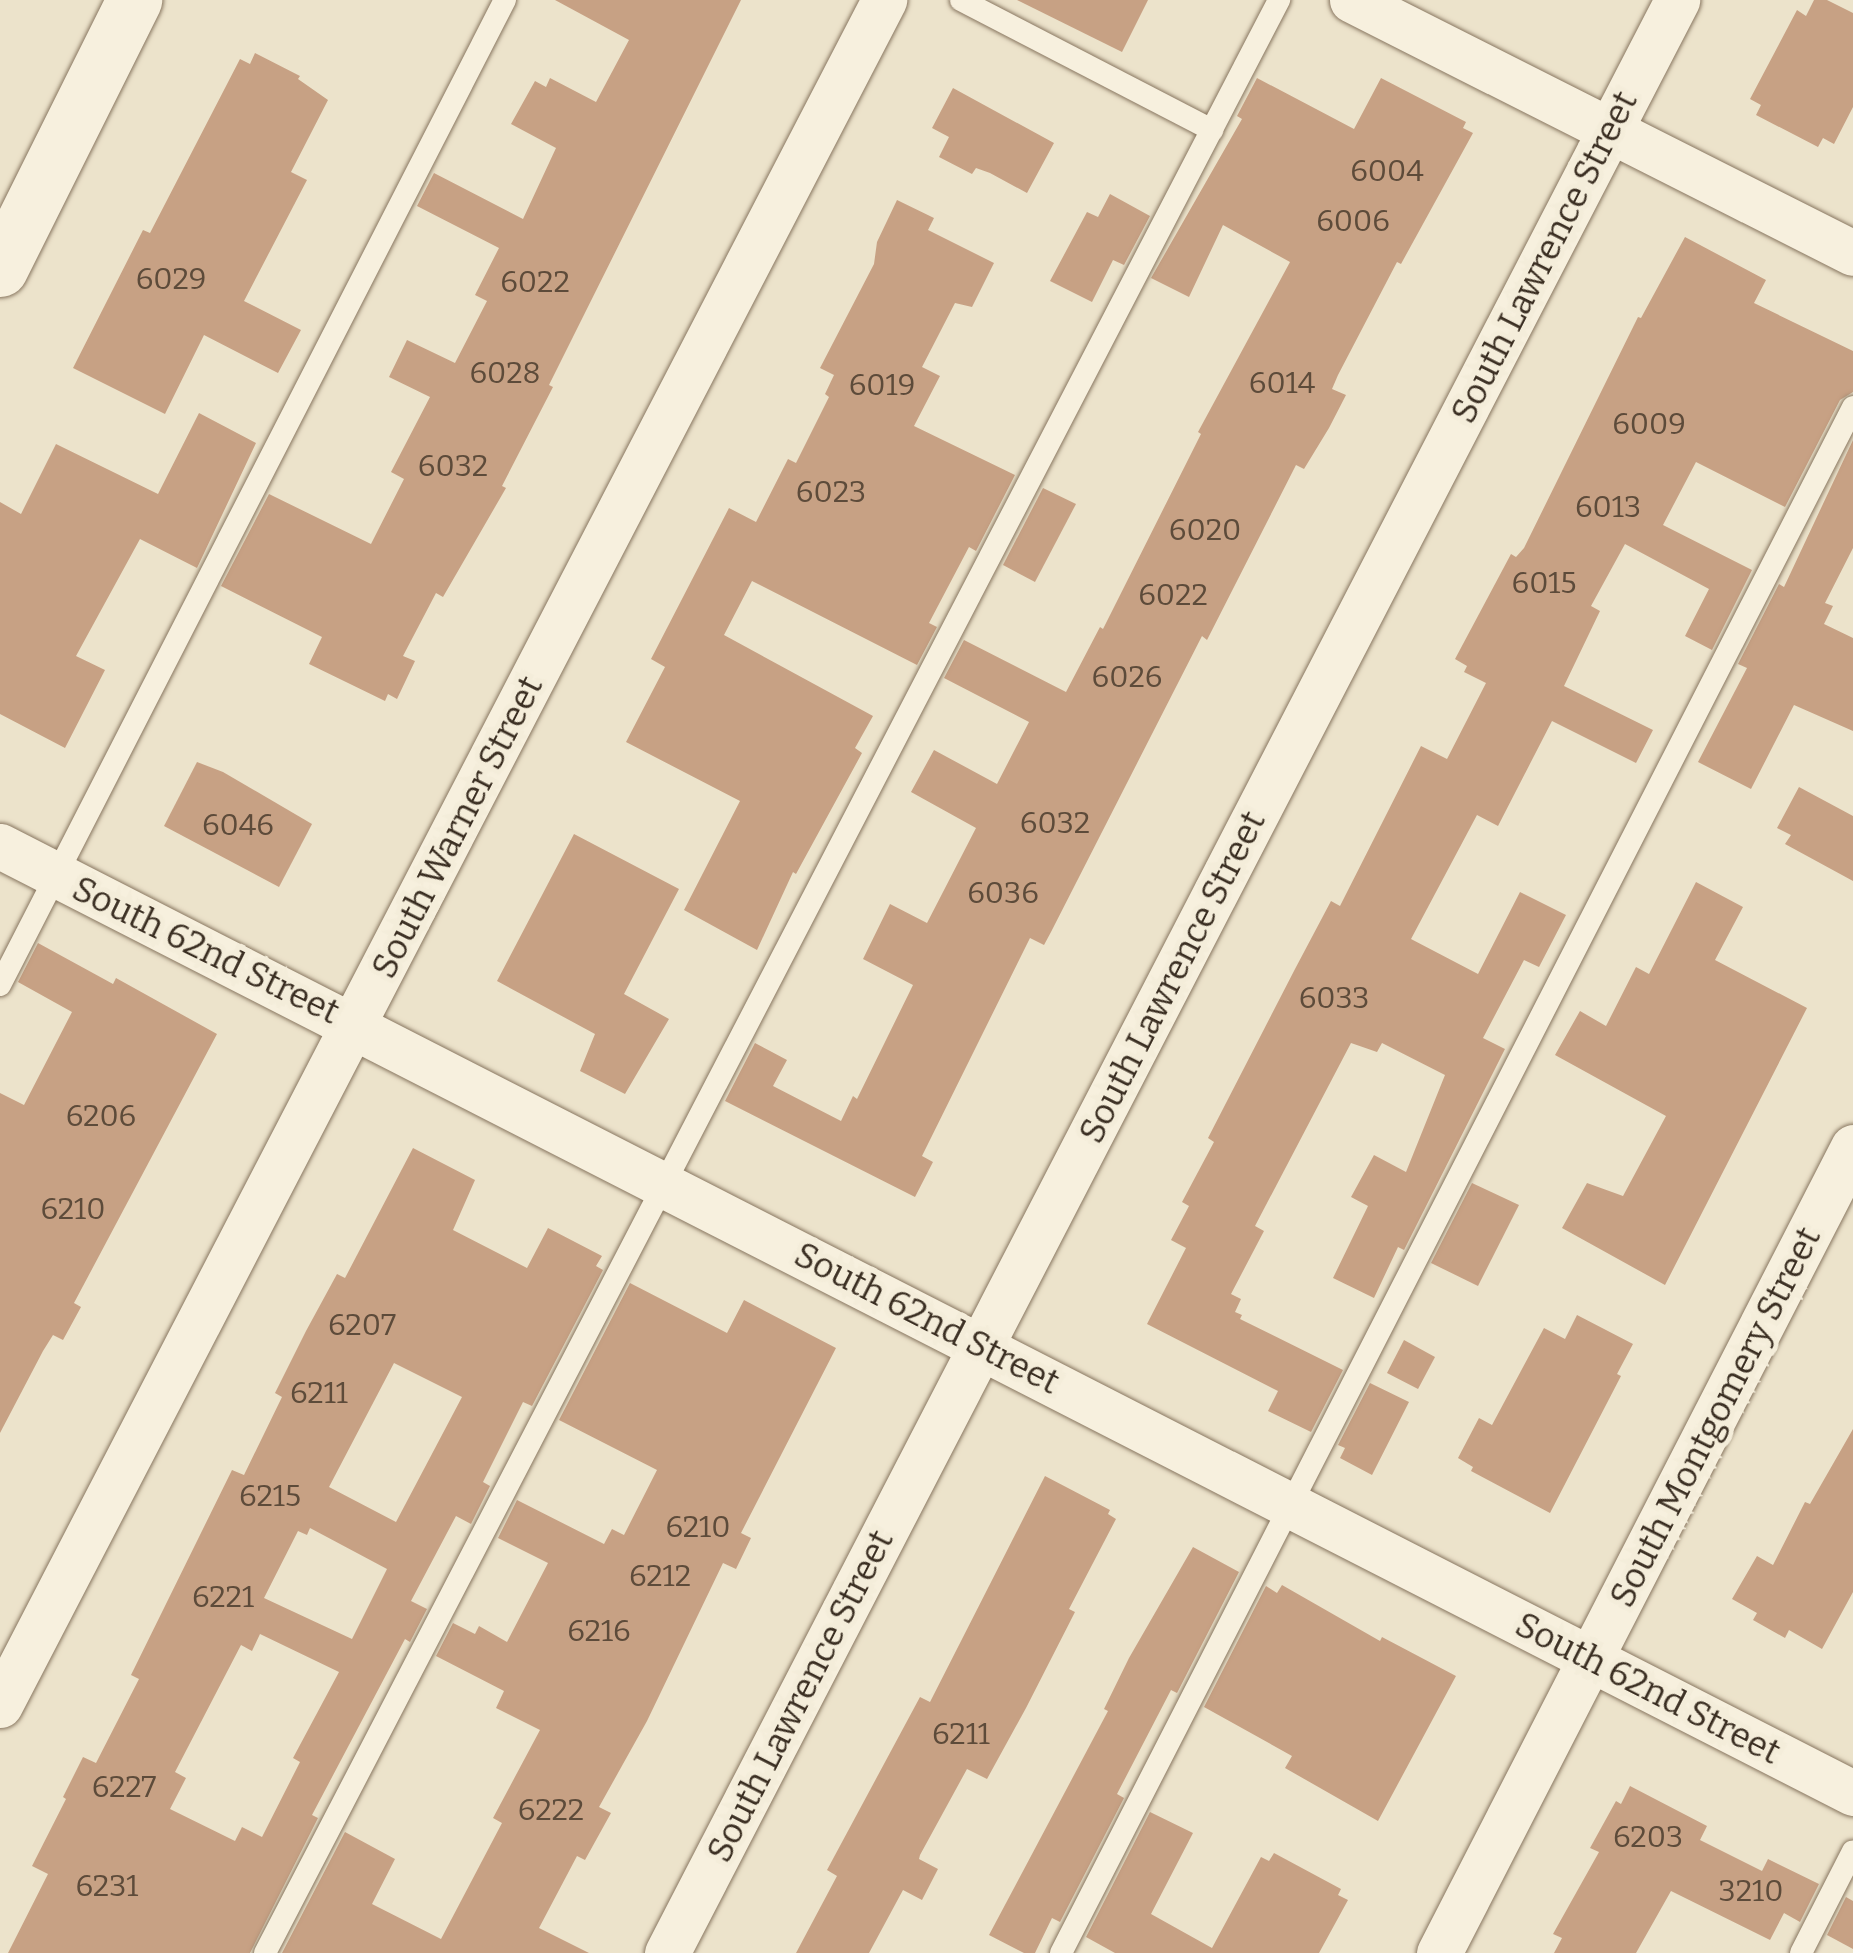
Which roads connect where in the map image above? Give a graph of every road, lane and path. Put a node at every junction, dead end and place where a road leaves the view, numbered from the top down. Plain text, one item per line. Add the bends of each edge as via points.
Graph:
1 (134, 0) edge
2 (505, 0) edge
3 (884, 0) edge
4 (961, 0) edge
5 (1279, 0) edge
6 (1352, 0) edge
7 (1676, 0) edge
8 (1212, 130) junction
9 (1609, 132) junction
10 (1853, 253) edge
11 (0, 269) edge
12 (1853, 407) edge
13 (0, 846) edge
14 (56, 876) junction
15 (0, 985) edge
16 (355, 1025) junction
17 (1853, 1147) edge
18 (663, 1183) junction
19 (981, 1345) junction
20 (1293, 1506) junction
21 (1590, 1658) junction
22 (0, 1705) edge
23 (1853, 1793) edge
24 (1853, 1851) edge
25 (266, 1953) edge
26 (667, 1953) edge
27 (1061, 1953) edge
28 (1439, 1953) edge
29 (1801, 1953) edge

1 - 11 street
2 - 14 lane
3 - 16 street, South Warner Street
4 - 8 lane
5 - 8 lane
6 - 9 street
7 - 9 street, South Lawrence Street
8 - 18 lane
9 - 10 street
9 - 19 street, South Lawrence Street
12 - 20 lane
13 - 14 street, South 62nd Street
14 - 15 lane
14 - 16 street, South 62nd Street
16 - 18 street, South 62nd Street
16 - 22 street, South Warner Street
17 - 21 street, South Montgomery Street
18 - 19 street, South 62nd Street
18 - 25 lane
19 - 20 street, South 62nd Street
19 - 26 street, South Lawrence Street
20 - 21 street, South 62nd Street
20 - 27 lane
21 - 23 street, South 62nd Street
21 - 28 street, South Montgomery Street
24 - 29 lane

